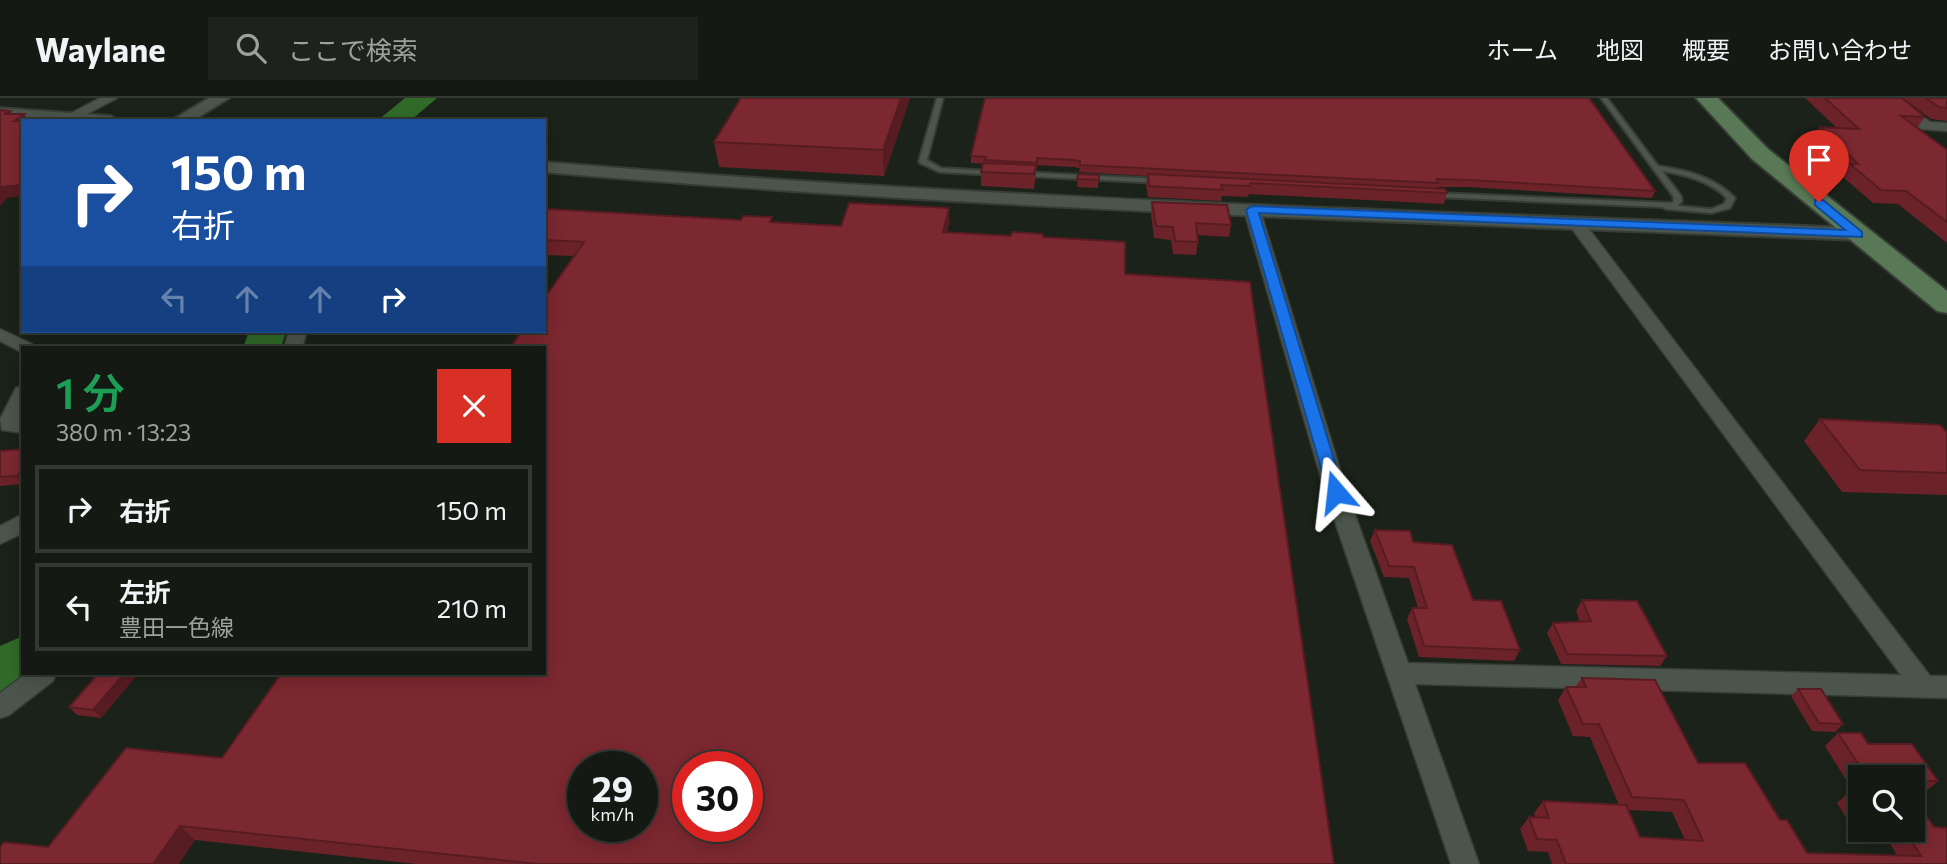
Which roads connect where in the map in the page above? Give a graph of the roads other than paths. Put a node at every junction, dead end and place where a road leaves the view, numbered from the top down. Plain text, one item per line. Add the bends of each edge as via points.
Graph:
1 (110, 98) edge
2 (221, 98) edge
3 (940, 98) edge
4 (1604, 98) edge
5 (1706, 98) edge
6 (1891, 98) edge
7 (0, 113) edge
8 (71, 117) junction
9 (91, 119) edge
10 (183, 119) edge
11 (1947, 127) edge
12 (546, 167) edge
13 (1656, 168) junction
14 (1004, 173) edge
15 (1018, 174) edge
16 (1169, 181) edge
17 (1430, 195) edge
18 (1664, 206) junction
19 (1252, 210) junction
20 (1576, 223) junction
21 (1858, 234) junction
22 (1947, 305) edge
23 (0, 334) edge
24 (22, 346) edge
25 (21, 395) edge
26 (0, 406) edge
27 (21, 426) edge
28 (21, 523) edge
29 (0, 536) edge
30 (1398, 673) junction
31 (43, 675) edge
32 (1935, 687) edge
33 (0, 707) edge
34 (1465, 864) edge

1 - 8 street
2 - 10 street
3 - 14 lane via 923,161 939,170
4 - 13 lane
5 - 21 main road via 1760,154
6 - 11 street via 1926,126
7 - 8 street
8 - 9 street
12 - 19 street via 754,185
13 - 18 lane via 1677,196 1674,205
13 - 18 lane via 1709,181 1731,198 1727,206 1711,211
15 - 16 lane
17 - 18 lane
19 - 20 street
19 - 30 street via 1336,492
20 - 21 street
20 - 32 street
21 - 22 main road
23 - 24 street
25 - 26 street
25 - 27 street via 8,423
28 - 29 street
30 - 32 street
30 - 34 street
31 - 33 street

